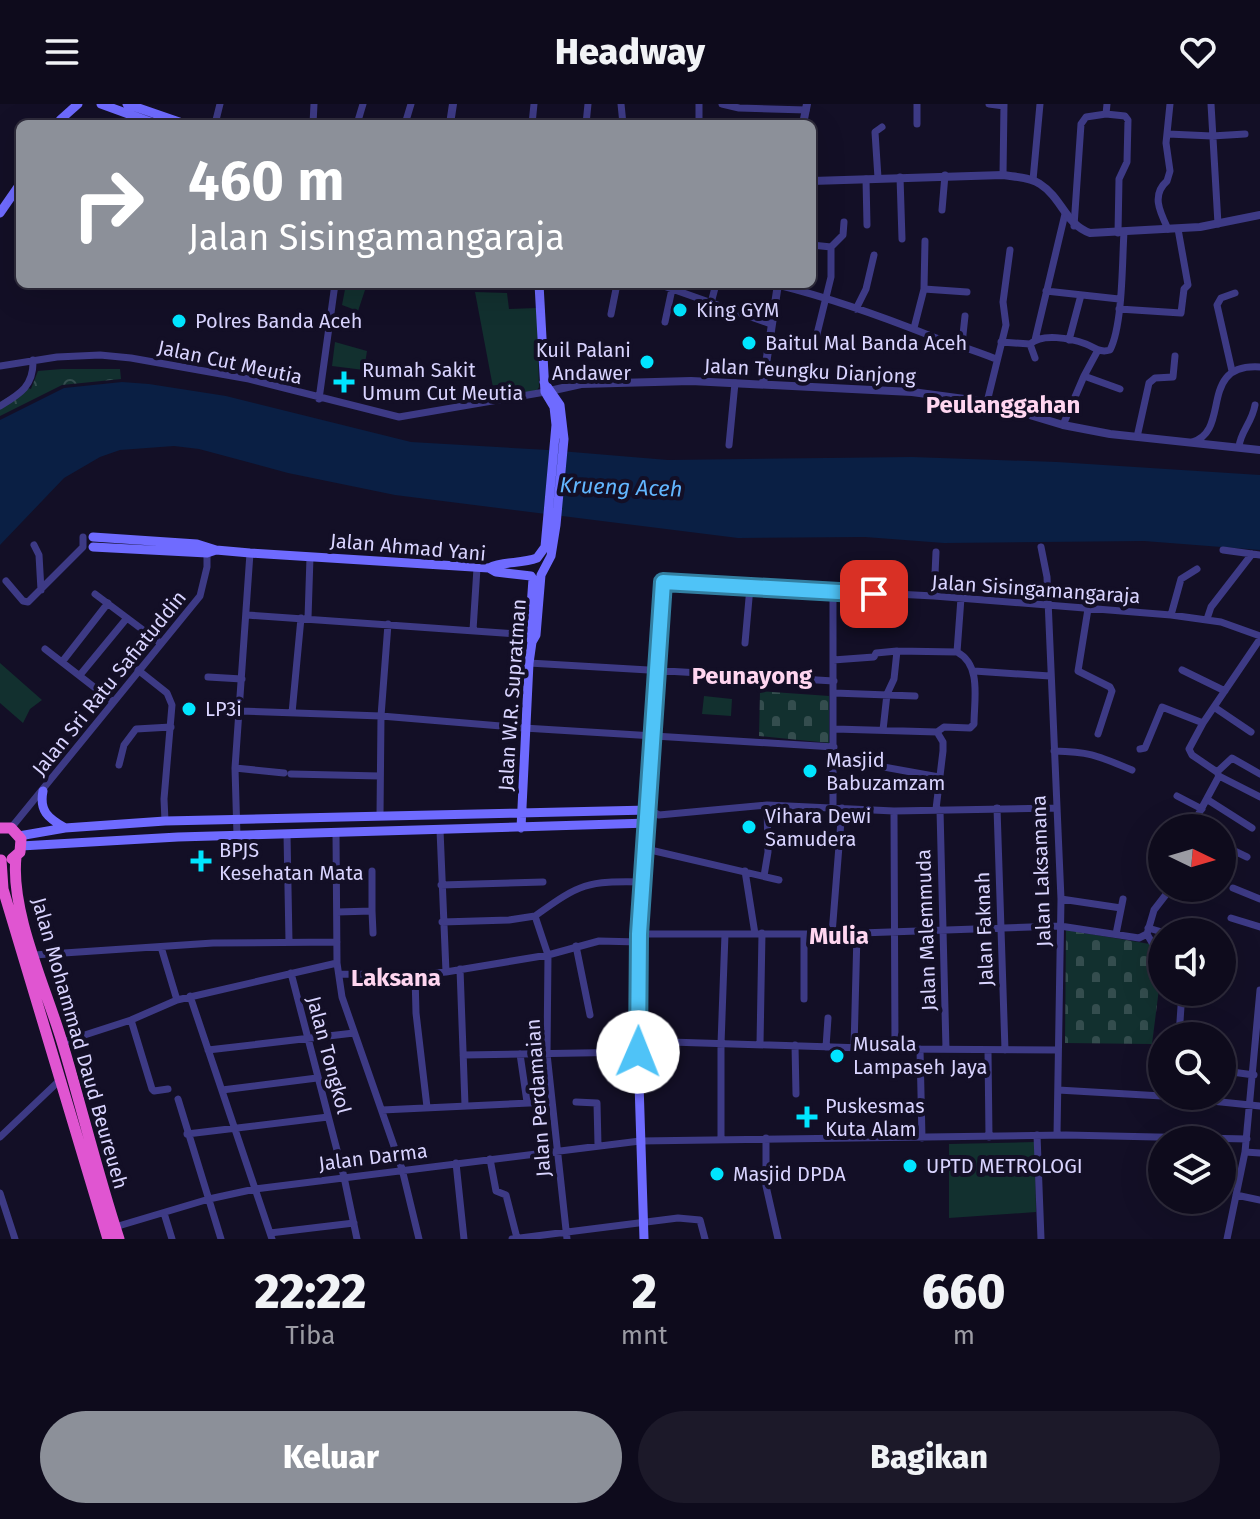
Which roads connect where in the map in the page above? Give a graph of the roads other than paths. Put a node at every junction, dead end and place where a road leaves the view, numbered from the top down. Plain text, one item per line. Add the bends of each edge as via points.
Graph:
1 (78, 104) edge
2 (101, 104) edge
3 (726, 104) edge
4 (917, 104) edge
5 (989, 104) edge
6 (1040, 104) edge
7 (1107, 104) edge
8 (1170, 104) edge
9 (1211, 104) edge
10 (132, 105) edge
11 (1004, 105) edge
12 (806, 107) edge
13 (1106, 114) junction
14 (61, 120) edge
15 (145, 120) edge
16 (174, 120) edge
17 (917, 124) dead end
18 (882, 127) dead end
19 (1168, 134) junction
20 (1245, 134) dead end
21 (1212, 136) junction
22 (945, 175) junction
23 (1003, 175) junction
24 (900, 177) junction
25 (878, 178) junction
26 (866, 179) junction
27 (1033, 180) junction
28 (816, 181) edge
29 (16, 190) edge
30 (942, 210) dead end
31 (0, 213) edge
32 (1065, 214) junction
33 (1260, 215) edge
34 (844, 222) dead end
35 (1218, 224) junction
36 (867, 225) dead end
37 (1074, 226) junction
38 (1173, 229) junction
39 (1121, 232) junction
40 (902, 239) dead end
41 (925, 241) dead end
42 (816, 245) edge
43 (831, 247) junction
44 (1010, 250) dead end
45 (874, 255) dead end
46 (334, 288) edge
47 (539, 288) edge
48 (616, 288) edge
49 (715, 288) edge
50 (777, 288) edge
51 (793, 288) edge
52 (672, 289) joint
53 (924, 289) junction
54 (1046, 291) junction
55 (967, 292) dead end
56 (1235, 293) dead end
57 (1081, 295) junction
58 (826, 297) junction
59 (1119, 299) junction
60 (711, 303) junction
61 (856, 309) junction
62 (1119, 309) junction
63 (611, 314) dead end
64 (965, 316) dead end
65 (665, 322) dead end
66 (771, 324) junction
67 (914, 328) junction
68 (1069, 340) junction
69 (815, 342) dead end
70 (1001, 342) junction
71 (1032, 342) junction
72 (962, 344) junction
73 (1098, 350) junction
74 (1175, 356) dead end
75 (1035, 358) dead end
76 (996, 359) junction
77 (33, 360) junction
78 (0, 366) edge
79 (1260, 367) edge
80 (1232, 371) junction
81 (1084, 376) junction
82 (735, 383) junction
83 (763, 384) junction
84 (547, 388) junction
85 (1120, 389) dead end
86 (319, 399) junction
87 (987, 402) junction
88 (1255, 405) dead end
89 (0, 406) edge
90 (1063, 425) junction
91 (1137, 437) junction
92 (560, 438) junction
93 (1186, 443) junction
94 (729, 445) dead end
95 (1239, 447) junction
96 (1260, 450) edge
97 (552, 525) junction
98 (90, 540) joint
99 (34, 545) dead end
100 (1041, 547) dead end
101 (210, 550) junction
102 (1223, 550) dead end
103 (936, 552) dead end
104 (250, 553) junction
105 (1256, 554) edge
106 (310, 557) junction
107 (477, 568) junction
108 (489, 568) junction
109 (1197, 569) dead end
110 (6, 581) dead end
111 (750, 587) junction
112 (41, 590) junction
113 (833, 591) junction
114 (95, 594) dead end
115 (934, 596) junction
116 (961, 598) junction
117 (108, 603) junction
118 (1047, 605) junction
119 (1088, 609) junction
120 (247, 615) junction
121 (1171, 615) junction
122 (127, 618) junction
123 (304, 618) junction
124 (1207, 619) junction
125 (388, 624) junction
126 (473, 630) junction
127 (533, 637) junction
128 (1260, 638) edge
129 (159, 642) junction
130 (745, 643) dead end
131 (45, 649) dead end
132 (897, 651) junction
133 (957, 652) junction
134 (833, 660) junction
135 (62, 662) junction
136 (529, 663) junction
137 (138, 670) junction
138 (1182, 670) dead end
139 (974, 671) junction
140 (656, 672) junction
141 (80, 675) junction
142 (1050, 676) junction
143 (208, 677) dead end
144 (242, 679) junction
145 (834, 681) junction
146 (1225, 691) junction
147 (834, 693) junction
148 (887, 694) junction
149 (915, 696) dead end
150 (112, 701) junction
151 (1214, 707) junction
152 (240, 711) junction
153 (292, 713) junction
154 (381, 716) junction
155 (1203, 723) junction
156 (171, 727) junction
157 (524, 728) junction
158 (835, 729) junction
159 (883, 730) junction
160 (937, 732) junction
161 (1251, 732) dead end
162 (1098, 734) dead end
163 (653, 735) junction
164 (834, 747) junction
165 (1140, 749) dead end
166 (1054, 751) junction
167 (834, 758) junction
168 (119, 765) dead end
169 (235, 768) junction
170 (1132, 770) dead end
171 (1218, 774) junction
172 (1260, 774) edge
173 (380, 776) junction
174 (939, 777) junction
175 (43, 791) junction
176 (1177, 796) dead end
177 (1260, 797) edge
178 (1208, 800) junction
179 (767, 805) junction
180 (838, 808) junction
181 (997, 808) junction
182 (1055, 808) junction
183 (938, 809) junction
184 (1202, 809) junction
185 (649, 810) junction
186 (522, 811) junction
187 (894, 811) junction
188 (1199, 814) edge
189 (659, 815) junction
190 (380, 816) junction
191 (235, 819) junction
192 (165, 821) junction
193 (649, 823) junction
194 (65, 828) junction
195 (521, 828) junction
196 (1252, 828) dead end
197 (440, 830) junction
198 (336, 833) junction
199 (287, 834) junction
200 (237, 836) junction
201 (13, 839) edge
202 (646, 849) junction
203 (1236, 852) edge
204 (1247, 857) dead end
205 (1, 860) edge
206 (372, 871) dead end
207 (745, 871) junction
208 (764, 876) junction
209 (779, 880) dead end
210 (543, 882) dead end
211 (643, 882) junction
212 (441, 885) junction
213 (1236, 889) edge
214 (1061, 899) junction
215 (1260, 899) edge
216 (0, 902) edge
217 (10, 911) junction
218 (372, 911) junction
219 (337, 912) junction
220 (535, 916) junction
221 (1236, 920) edge
222 (442, 922) junction
223 (1000, 926) junction
224 (1060, 926) junction
225 (1260, 927) edge
226 (941, 930) junction
227 (1148, 931) edge
228 (895, 932) junction
229 (373, 933) dead end
230 (857, 933) junction
231 (725, 934) junction
232 (759, 934) junction
233 (804, 934) junction
234 (832, 934) junction
235 (1116, 934) junction
236 (639, 938) junction
237 (289, 942) junction
238 (337, 942) junction
239 (576, 946) junction
240 (161, 947) junction
241 (34, 955) junction
242 (548, 955) junction
243 (337, 963) junction
244 (460, 969) junction
245 (446, 972) junction
246 (291, 973) junction
247 (339, 974) junction
248 (415, 975) junction
249 (1260, 990) edge
250 (190, 996) junction
251 (804, 999) dead end
252 (177, 1000) junction
253 (1259, 1014) edge
254 (590, 1015) dead end
255 (828, 1018) dead end
256 (131, 1020) junction
257 (354, 1033) junction
258 (308, 1040) junction
259 (63, 1042) junction
260 (721, 1044) junction
261 (760, 1044) junction
262 (795, 1045) junction
263 (638, 1046) junction
264 (826, 1047) junction
265 (854, 1048) junction
266 (895, 1049) junction
267 (920, 1049) junction
268 (946, 1049) junction
269 (208, 1050) junction
270 (1005, 1050) junction
271 (1058, 1050) junction
272 (988, 1051) junction
273 (520, 1054) junction
274 (547, 1054) junction
275 (463, 1055) junction
276 (1258, 1061) edge
277 (1236, 1073) edge
278 (1254, 1075) junction
279 (317, 1078) junction
280 (61, 1079) junction
281 (168, 1089) dead end
282 (222, 1090) junction
283 (1058, 1090) junction
284 (796, 1094) dead end
285 (1148, 1095) edge
286 (178, 1099) dead end
287 (527, 1102) junction
288 (551, 1102) junction
289 (576, 1102) dead end
290 (1236, 1103) edge
291 (465, 1105) junction
292 (1256, 1105) edge
293 (427, 1107) junction
294 (382, 1110) junction
295 (328, 1117) junction
296 (236, 1130) junction
297 (187, 1134) junction
298 (1037, 1135) junction
299 (1057, 1135) junction
300 (0, 1137) edge
301 (989, 1137) junction
302 (766, 1138) junction
303 (922, 1138) junction
304 (721, 1139) junction
305 (1247, 1139) junction
306 (640, 1141) junction
307 (598, 1145) junction
308 (555, 1150) junction
309 (1245, 1152) junction
310 (1260, 1153) edge
311 (490, 1159) junction
312 (456, 1163) junction
313 (402, 1169) junction
314 (344, 1177) junction
315 (255, 1189) junction
316 (0, 1193) edge
317 (1236, 1195) joint
318 (209, 1199) junction
319 (1260, 1200) edge
320 (164, 1213) junction
321 (1232, 1214) edge
322 (354, 1223) junction
323 (643, 1223) junction
324 (117, 1233) edge
325 (567, 1235) edge
326 (271, 1236) edge
327 (518, 1238) edge
328 (15, 1239) edge
329 (108, 1239) edge
330 (172, 1239) edge
331 (221, 1239) edge
332 (357, 1239) edge
333 (419, 1239) edge
334 (464, 1239) edge
335 (644, 1239) edge
336 (705, 1239) edge
337 (778, 1239) edge
338 (1034, 1239) edge
339 (1041, 1239) edge
340 (1227, 1239) edge

1 - 14 main road
2 - 15 main road
3 - 12 street
4 - 17 street
5 - 11 street
6 - 27 street
7 - 13 street
8 - 19 street
9 - 21 street
10 - 16 main road
11 - 23 street
13 - 37 street via 1086,117 1081,124
13 - 39 street via 1128,120 1127,162 1118,189
18 - 25 street via 875,132
19 - 21 street
19 - 38 street via 1170,171 1158,196
20 - 21 street
21 - 35 street
22 - 23 street
22 - 24 street
22 - 30 street
23 - 27 street
24 - 25 street
24 - 40 street
25 - 26 street
26 - 28 street
26 - 36 street
27 - 32 street via 1055,197
29 - 31 main road
32 - 37 street
32 - 54 street
33 - 35 street
34 - 43 street via 843,235
35 - 38 street
37 - 39 street via 1090,233
38 - 39 street
38 - 62 street via 1188,285 1181,313
39 - 59 street
41 - 53 street
42 - 43 street
43 - 58 street
44 - 70 street
45 - 61 street
46 - 86 street
47 - 84 main road, Jalan W.R. Supratman
48 - 63 street
49 - 60 street
50 - 66 street
51 - 58 street
52 - 60 street
52 - 65 street
53 - 55 street
53 - 67 street
54 - 57 street
54 - 71 street
56 - 80 street via 1217,305
57 - 59 street
57 - 68 street
58 - 61 street
58 - 69 street
59 - 62 street
60 - 66 street
61 - 67 street
62 - 73 street via 1112,347
64 - 72 street
66 - 83 street
67 - 72 street
68 - 71 street via 1043,337
68 - 73 street
70 - 71 street
70 - 76 street
71 - 75 street
72 - 76 street
73 - 81 street
74 - 91 street via 1172,379 1149,383
76 - 87 street
77 - 78 street, Jalan Cut Meutia
77 - 86 street, Jalan Cut Meutia via 131,358 249,379
77 - 89 street via 27,387
79 - 80 street
80 - 93 street via 1219,390 1204,435
81 - 85 street
81 - 90 street
82 - 83 street, Jalan Teungku Dianjong
82 - 84 street, Jalan Teungku Dianjong via 632,381
82 - 94 street
83 - 87 street, Jalan Teungku Dianjong
84 - 86 street, Jalan Cut Meutia via 399,417
84 - 92 main road, Jalan W.R. Supratman
84 - 92 main road, Jalan W.R. Supratman via 560,405
87 - 90 street, Jalan Teungku Dianjong
88 - 95 street
90 - 91 street, Jalan Teungku Dianjong
91 - 93 street, Jalan Teungku Dianjong
92 - 97 main road, Jalan W.R. Supratman
93 - 95 street, Jalan Teungku Dianjong
95 - 96 street, Jalan Teungku Dianjong
97 - 108 main road via 537,558
97 - 127 main road, Jalan W.R. Supratman via 551,556 541,575
98 - 101 main road, Jalan Ahmad Yani
98 - 112 street
99 - 112 street
100 - 118 street, Jalan Laksamana
101 - 104 main road, Jalan Ahmad Yani
101 - 129 street, Jalan Sri Ratu Safiatuddin via 200,596
102 - 105 street
103 - 115 street
104 - 106 main road, Jalan Ahmad Yani
104 - 120 street
105 - 124 street via 1211,607
106 - 107 main road, Jalan Ahmad Yani
106 - 123 street
107 - 108 main road, Jalan Ahmad Yani
107 - 126 street
108 - 127 main road, Jalan Ahmad Yani via 532,576
109 - 121 street via 1181,579
110 - 112 street via 26,602
111 - 113 street, Jalan Sisingamangaraja
111 - 130 street
111 - 140 street, Jalan Sisingamangaraja via 663,582
113 - 115 street, Jalan Sisingamangaraja
113 - 134 street
114 - 117 street
115 - 116 street, Jalan Sisingamangaraja
116 - 118 street, Jalan Sisingamangaraja
116 - 133 street
117 - 122 street
117 - 135 street
118 - 119 street, Jalan Sisingamangaraja
118 - 142 street, Jalan Laksamana
119 - 121 street, Jalan Sisingamangaraja
119 - 162 street via 1078,671 1112,691
120 - 123 street
120 - 144 street
121 - 124 street, Jalan Sisingamangaraja
122 - 129 street
122 - 141 street
123 - 125 street
123 - 153 street
124 - 128 street, Jalan Sisingamangaraja
125 - 126 street
125 - 154 street
126 - 127 street
127 - 136 main road, Jalan W.R. Supratman
128 - 146 street
129 - 137 street, Jalan Sri Ratu Safiatuddin
131 - 135 street
132 - 133 street
132 - 134 street
132 - 148 street
133 - 139 street
134 - 145 street
135 - 141 street
136 - 140 street
136 - 157 main road, Jalan W.R. Supratman
137 - 150 street, Jalan Sri Ratu Safiatuddin
137 - 156 street via 169,696
138 - 146 street
139 - 142 street
139 - 160 street via 973,726
140 - 145 street
140 - 163 street
141 - 150 street
142 - 166 street, Jalan Laksamana
143 - 144 street
144 - 152 street
145 - 147 street
146 - 151 street
147 - 148 street
147 - 158 street
148 - 149 street
148 - 159 street
150 - 175 street, Jalan Sri Ratu Safiatuddin
151 - 155 street
151 - 161 street
152 - 153 street
152 - 169 street
153 - 154 street
154 - 157 street
154 - 173 street
155 - 165 street via 1162,707
155 - 171 street via 1189,752
156 - 168 street via 136,729 124,745
156 - 192 street
157 - 163 street
157 - 186 main road, Jalan W.R. Supratman
158 - 159 street
158 - 164 street
159 - 160 street
160 - 174 street, Jalan Malemmuda via 943,742
163 - 164 street
163 - 185 street
164 - 167 street
166 - 170 street via 1086,751
166 - 182 street, Jalan Laksamana
167 - 174 street
167 - 180 street
169 - 173 street
169 - 191 street
171 - 172 street via 1232,758
171 - 177 street
171 - 178 street
173 - 190 street
174 - 183 street, Jalan Malemmuda
175 - 194 main road via 45,813
175 - 201 street, Jalan Sri Ratu Safiatuddin
176 - 184 street
178 - 184 street
178 - 196 street
179 - 180 street
179 - 189 street
179 - 208 street
180 - 187 street
180 - 234 street
181 - 182 street
181 - 183 street
181 - 223 street, Jalan Faknah
182 - 214 street, Jalan Laksamana
183 - 187 street
183 - 226 street, Jalan Malemmuda
184 - 188 street
185 - 186 main road
185 - 189 street
185 - 193 main road
186 - 190 main road
186 - 195 main road, Jalan W.R. Supratman
187 - 228 street
189 - 193 street
190 - 191 main road
191 - 192 main road
191 - 200 street
192 - 194 main road
193 - 195 main road
193 - 202 main road
194 - 201 main road
195 - 197 main road
197 - 198 main road
197 - 212 street
198 - 199 main road
198 - 219 street
199 - 200 main road
199 - 237 street
200 - 201 main road
201 - 205 highway
201 - 241 highway, Jalan Mohammad Daud Beureueh via 17,893
202 - 207 street
202 - 211 main road
203 - 204 street
205 - 217 highway, Jalan Mohammad Daud Beureueh
206 - 218 street
207 - 208 street
207 - 232 street
208 - 209 street
210 - 212 street
211 - 220 street via 582,885
211 - 236 main road
212 - 222 street
213 - 215 street
214 - 224 street, Jalan Laksamana
214 - 235 street via 1122,904
216 - 217 highway
217 - 280 highway, Jalan Mohammad Daud Beureueh
218 - 219 street
218 - 229 street
219 - 238 street
220 - 222 street
220 - 242 street, Jalan Perdamaian
221 - 225 street
222 - 245 street
223 - 224 street
223 - 226 street
223 - 270 street, Jalan Faknah
224 - 235 street
224 - 271 street, Jalan Laksamana
226 - 228 street
226 - 268 street, Jalan Malemmuda
227 - 235 street via 1139,938
228 - 230 street
228 - 266 street
230 - 234 street
230 - 265 street
231 - 232 street
231 - 236 street
231 - 260 street
232 - 233 street
232 - 261 street
233 - 234 street
233 - 251 street
236 - 239 street
236 - 263 main road
237 - 238 street
237 - 240 street
238 - 243 street
239 - 242 street
239 - 254 street
240 - 241 street
240 - 252 street
241 - 259 highway, Jalan Mohammad Daud Beureueh
242 - 244 street
242 - 274 street, Jalan Perdamaian
243 - 246 street
243 - 247 street
244 - 245 street
244 - 275 street
245 - 248 street
246 - 250 street
246 - 258 street, Jalan Tongkol
247 - 248 street
247 - 257 street
248 - 293 street
249 - 253 street
250 - 252 street
250 - 269 street
252 - 256 street
253 - 276 street
255 - 264 street
256 - 259 street
256 - 281 street via 152,1089
257 - 258 street
257 - 294 street
258 - 269 street
258 - 279 street, Jalan Tongkol
259 - 324 highway, Jalan Mohammad Daud Beureueh
260 - 261 street
260 - 263 street
260 - 304 street
261 - 262 street
262 - 264 street
262 - 284 street
263 - 274 street
263 - 306 main road
264 - 265 street
265 - 266 street
266 - 267 street
267 - 268 street
267 - 303 street
268 - 272 street
269 - 282 street
270 - 271 street
270 - 272 street
271 - 283 street, Jalan Laksamana
272 - 301 street
273 - 274 street
273 - 275 street
273 - 287 street
274 - 288 street, Jalan Perdamaian
275 - 291 street
276 - 278 street
277 - 278 street
278 - 292 street
279 - 282 street
279 - 295 street, Jalan Tongkol
280 - 300 street
280 - 329 highway, Jalan Mohammad Daud Beureueh
282 - 296 street
283 - 285 street
283 - 299 street, Jalan Laksamana
286 - 297 street
287 - 288 street
287 - 291 street
288 - 308 street, Jalan Perdamaian
289 - 307 street via 597,1103
290 - 292 street
291 - 293 street
292 - 305 street
293 - 294 street
294 - 313 street
295 - 296 street
295 - 314 street, Jalan Tongkol
296 - 297 street
296 - 315 street
297 - 318 street
298 - 299 street, Jalan Darma
298 - 301 street, Jalan Darma
298 - 339 street
299 - 305 street, Jalan Darma
301 - 303 street, Jalan Darma
302 - 303 street, Jalan Darma
302 - 304 street, Jalan Darma
302 - 337 street via 766,1186
304 - 306 street, Jalan Darma
305 - 309 street
306 - 307 street, Jalan Darma
306 - 323 main road
307 - 308 street, Jalan Darma
308 - 311 street, Jalan Darma
308 - 325 street, Jalan Perdamaian
309 - 310 street
309 - 317 street
311 - 312 street, Jalan Darma
311 - 327 street via 496,1191 506,1195
312 - 313 street, Jalan Darma
312 - 334 street
313 - 314 street, Jalan Darma
313 - 333 street
314 - 315 street, Jalan Darma
314 - 322 street, Jalan Tongkol
315 - 318 street, Jalan Darma
315 - 326 street
316 - 328 street
317 - 319 street
318 - 320 street, Jalan Darma
318 - 331 street
320 - 324 street, Jalan Darma
320 - 330 street
321 - 340 street
322 - 326 street
322 - 332 street, Jalan Tongkol
323 - 325 street
323 - 335 main road
323 - 336 street via 697,1219
325 - 327 street
338 - 339 street

